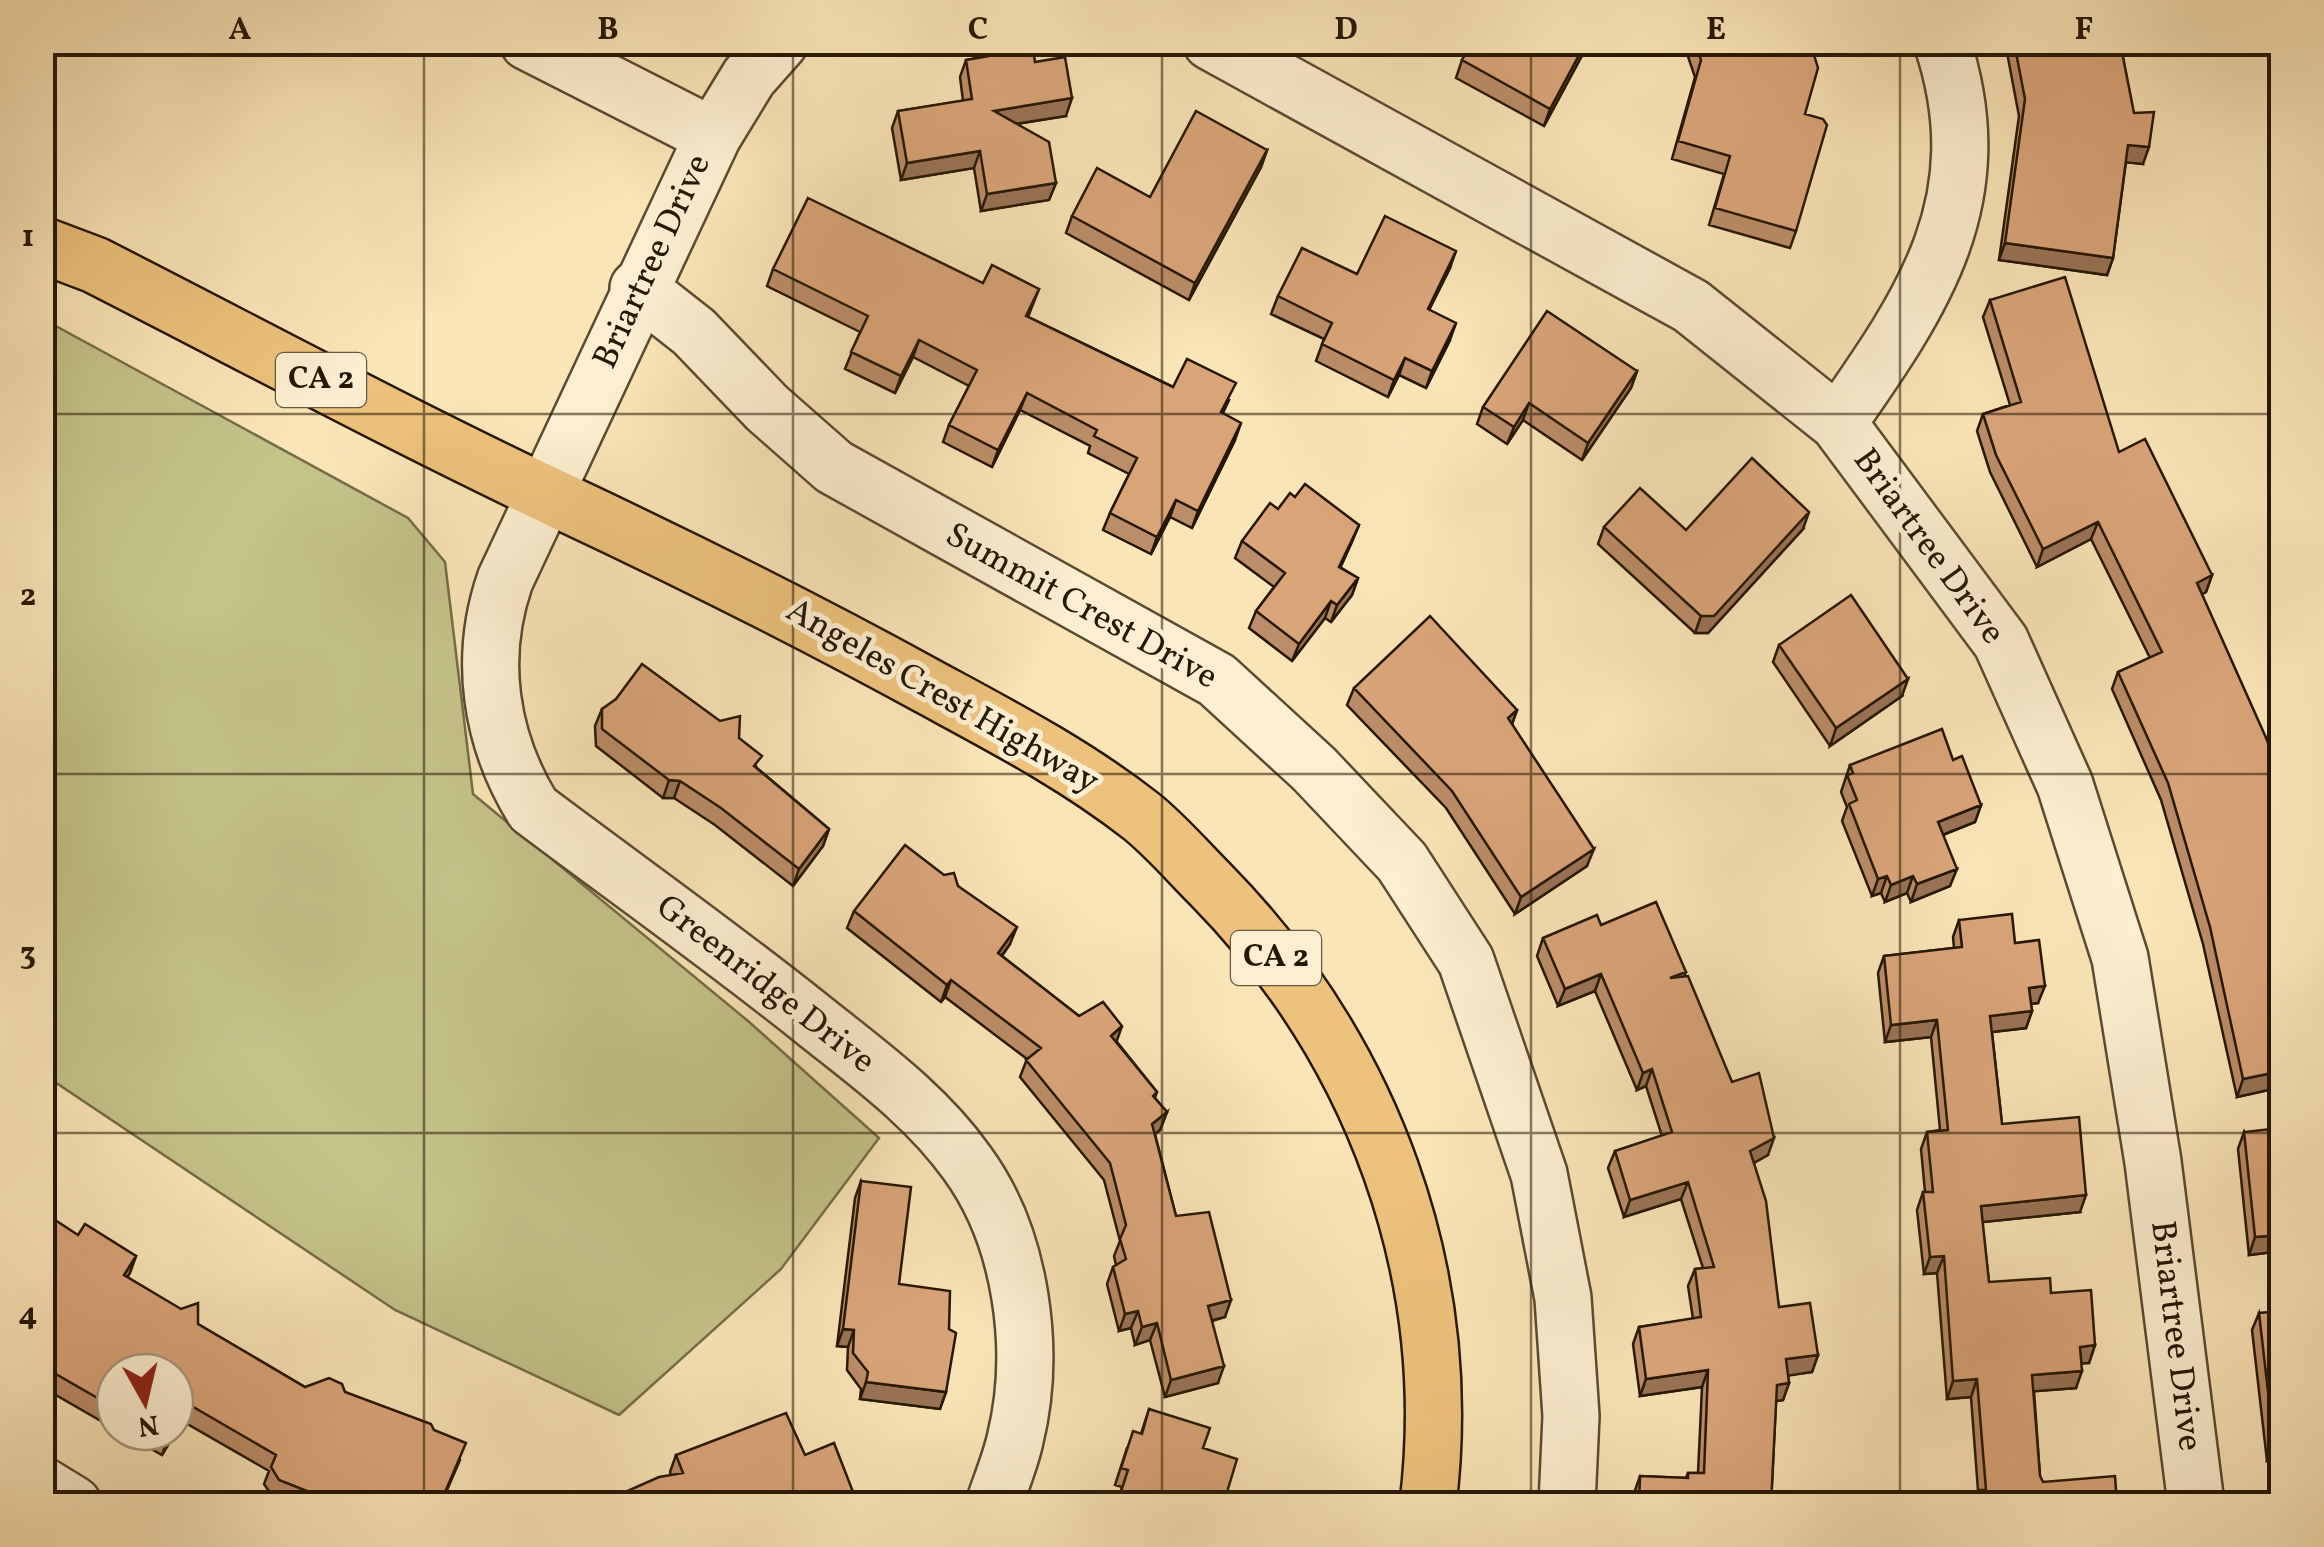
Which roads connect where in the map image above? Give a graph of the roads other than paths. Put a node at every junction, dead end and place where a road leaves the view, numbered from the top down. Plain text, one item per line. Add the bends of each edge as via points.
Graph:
1 (528, 42) edge
2 (780, 42) edge
3 (1210, 42) edge
4 (1942, 42) edge
5 (713, 136) junction
6 (42, 229) edge
7 (42, 245) edge
8 (95, 265) junction
9 (638, 288) junction
10 (1838, 423) junction
11 (548, 494) junction
12 (42, 1485) edge
13 (73, 1504) edge
14 (994, 1504) edge
15 (1428, 1504) edge
16 (1567, 1504) edge
17 (2196, 1504) edge

1 - 5 street
2 - 5 street, Briartree Drive
3 - 10 street, Briartree Drive via 1691,306
4 - 10 street via 1955,81 1959,156 1946,242 1910,320
5 - 9 street, Briartree Drive
6 - 8 main road, Angeles Crest Highway / CA 2
7 - 8 main road, Angeles Crest Highway / CA 2
8 - 11 main road, Angeles Crest Highway / CA 2
9 - 11 street, Briartree Drive
9 - 16 street, Summit Crest Drive via 694,332 834,467 1217,680 1402,862 1466,961 1540,1174 1563,1298
10 - 17 street, Briartree Drive via 2001,642 2065,786 2120,958
11 - 14 street, Greenridge Drive via 492,617 493,711 516,780 533,809 906,1094 967,1162 991,1202 1022,1312 1016,1438
11 - 15 main road, Angeles Crest Highway / CA 2 via 774,601 1062,760 1144,818 1230,904 1308,1000 1385,1148 1430,1322 1436,1414
12 - 13 street

